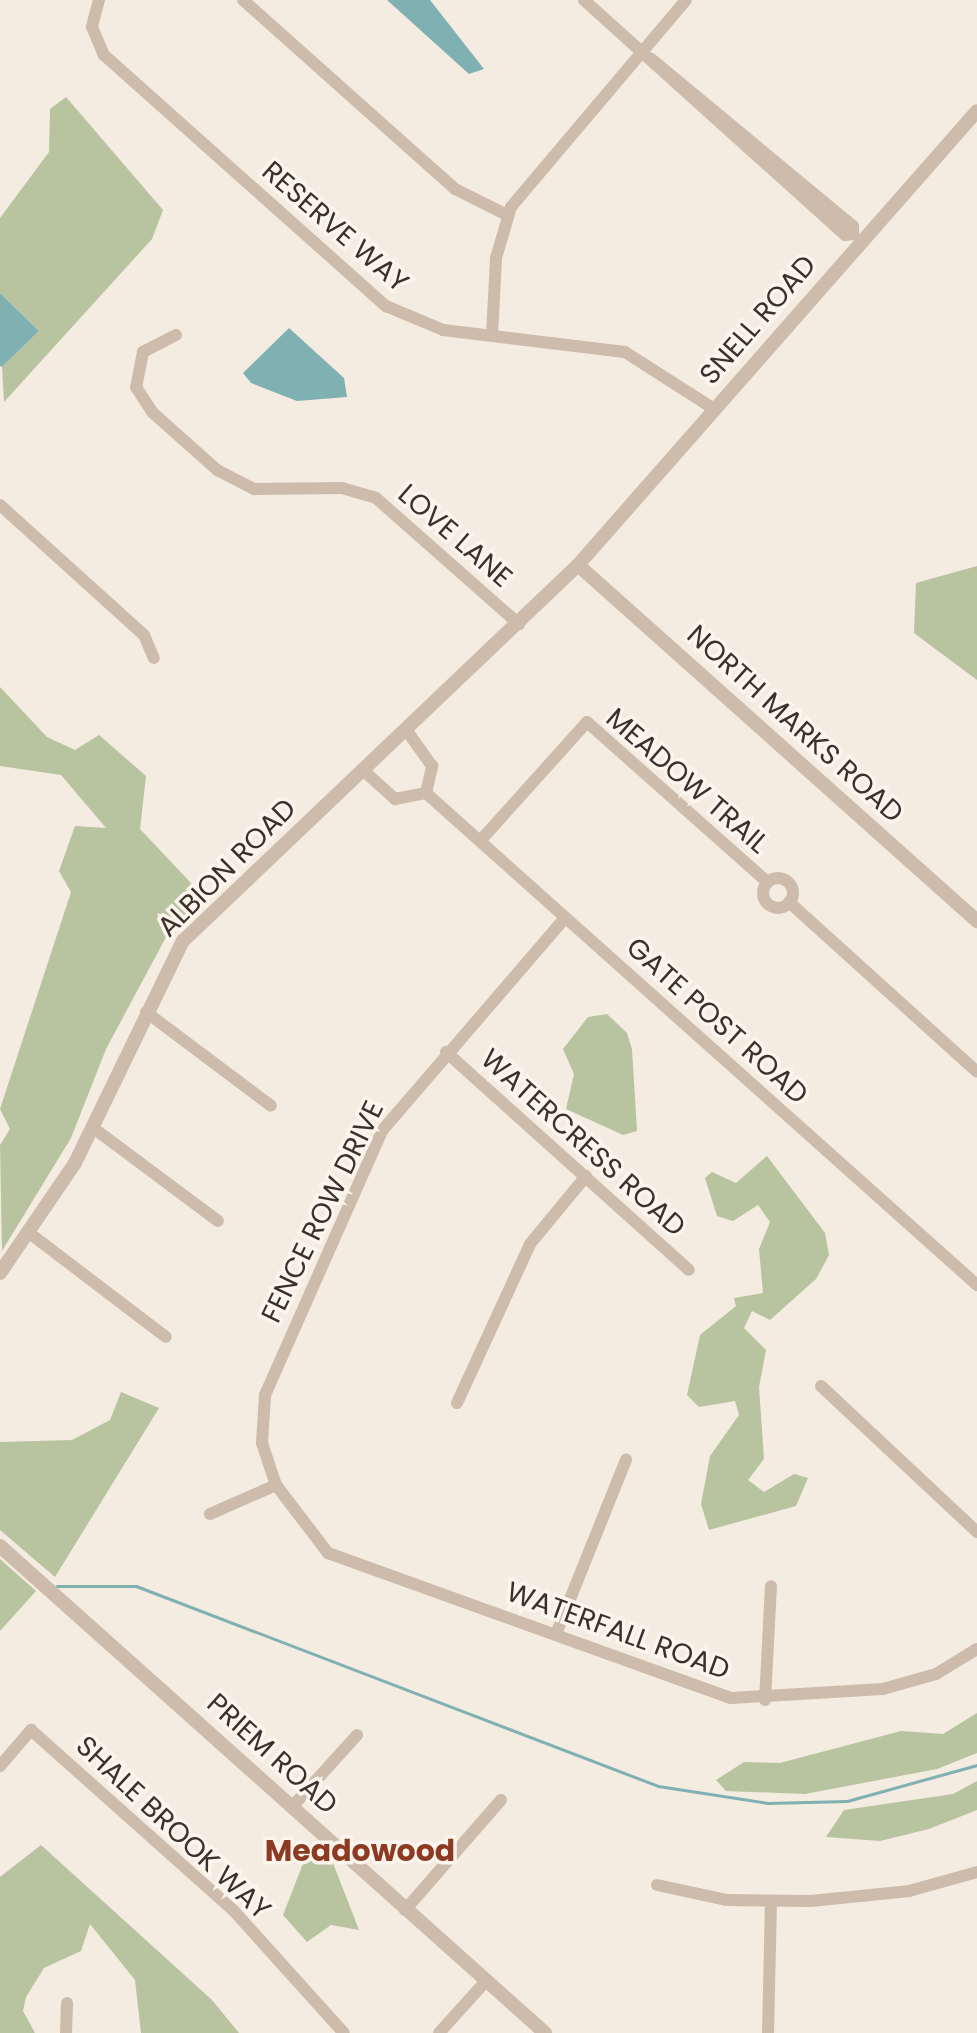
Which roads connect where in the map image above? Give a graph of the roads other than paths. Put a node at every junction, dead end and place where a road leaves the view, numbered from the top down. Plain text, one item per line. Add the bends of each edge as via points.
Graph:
1 (99, 0) edge
2 (243, 0) edge
3 (584, 0) edge
4 (686, 0) edge
5 (646, 55) junction
6 (977, 111) edge
7 (507, 215) junction
8 (857, 237) junction
9 (176, 335) dead end
10 (492, 335) junction
11 (714, 409) junction
12 (0, 505) edge
13 (11, 514) junction
14 (0, 525) edge
15 (578, 565) junction
16 (519, 624) junction
17 (154, 658) dead end
18 (407, 731) junction
19 (364, 771) junction
20 (426, 793) junction
21 (480, 841) junction
22 (767, 882) junction
23 (789, 902) junction
24 (565, 918) junction
25 (977, 921) edge
26 (146, 1012) junction
27 (446, 1052) junction
28 (977, 1072) edge
29 (271, 1106) dead end
30 (92, 1127) junction
31 (586, 1176) junction
32 (218, 1221) dead end
33 (28, 1232) junction
34 (689, 1270) dead end
35 (0, 1273) edge
36 (977, 1285) edge
37 (166, 1337) dead end
38 (821, 1386) dead end
39 (457, 1403) dead end
40 (626, 1460) dead end
41 (276, 1485) junction
42 (210, 1514) dead end
43 (977, 1532) edge
44 (0, 1546) edge
45 (771, 1586) dead end
46 (556, 1634) junction
47 (977, 1649) edge
48 (765, 1700) junction
49 (357, 1735) dead end
50 (0, 1766) edge
51 (501, 1800) dead end
52 (292, 1807) junction
53 (977, 1872) edge
54 (657, 1885) dead end
55 (771, 1902) junction
56 (405, 1910) junction
57 (486, 1981) junction
58 (67, 2003) dead end
59 (66, 2033) edge
60 (344, 2033) edge
61 (439, 2033) edge
62 (545, 2033) edge
63 (768, 2033) edge

1 - 10 street, RESERVE WAY via 92,27 104,55 375,298 433,327
2 - 7 street via 455,189
3 - 5 street
4 - 5 street
5 - 7 street
5 - 8 street via 845,235
6 - 8 street, SNELL ROAD
7 - 10 street via 496,258
8 - 11 street, SNELL ROAD
9 - 16 street, LOVE LANE via 143,352 136,387 152,412 217,470 254,489 342,488 376,498
10 - 11 street, RESERVE WAY via 625,352
11 - 15 street, SNELL ROAD
12 - 13 street
13 - 14 street
13 - 17 street via 144,635
15 - 16 street, ALBION ROAD
15 - 25 street, NORTH MARKS ROAD
16 - 18 street, ALBION ROAD
18 - 19 street, ALBION ROAD
18 - 20 street via 432,766
19 - 20 street via 395,799
19 - 26 street, ALBION ROAD via 189,935
20 - 21 street, GATE POST ROAD
21 - 22 street, MEADOW TRAIL via 587,722
21 - 24 street, GATE POST ROAD
22 - 23 street, MEADOW TRAIL via 786,880
22 - 23 street, MEADOW TRAIL via 768,905
23 - 28 street, MEADOW TRAIL
24 - 27 street, FENCE ROW DRIVE
24 - 36 street, GATE POST ROAD
26 - 29 street
26 - 30 street, ALBION ROAD
27 - 31 street, WATERCRESS ROAD
27 - 41 street, FENCE ROW DRIVE via 382,1131 271,1379 262,1443
30 - 32 street
30 - 33 street, ALBION ROAD
31 - 34 street, WATERCRESS ROAD
31 - 39 street via 530,1244
33 - 35 street, ALBION ROAD
33 - 37 street
38 - 43 street
40 - 46 street
41 - 42 street
41 - 46 street, WATERFALL ROAD via 328,1553
44 - 52 street, PRIEM ROAD
45 - 48 street
46 - 48 street, WATERFALL ROAD via 683,1685
47 - 48 street, WATERFALL ROAD via 936,1674 883,1689
49 - 52 street
50 - 60 street, SHALE BROOK WAY via 31,1730 234,1911
51 - 56 street
52 - 56 street, PRIEM ROAD
53 - 55 street via 909,1891
54 - 55 street
55 - 63 street
56 - 57 street, PRIEM ROAD
57 - 61 street
57 - 62 street, PRIEM ROAD
58 - 59 street

